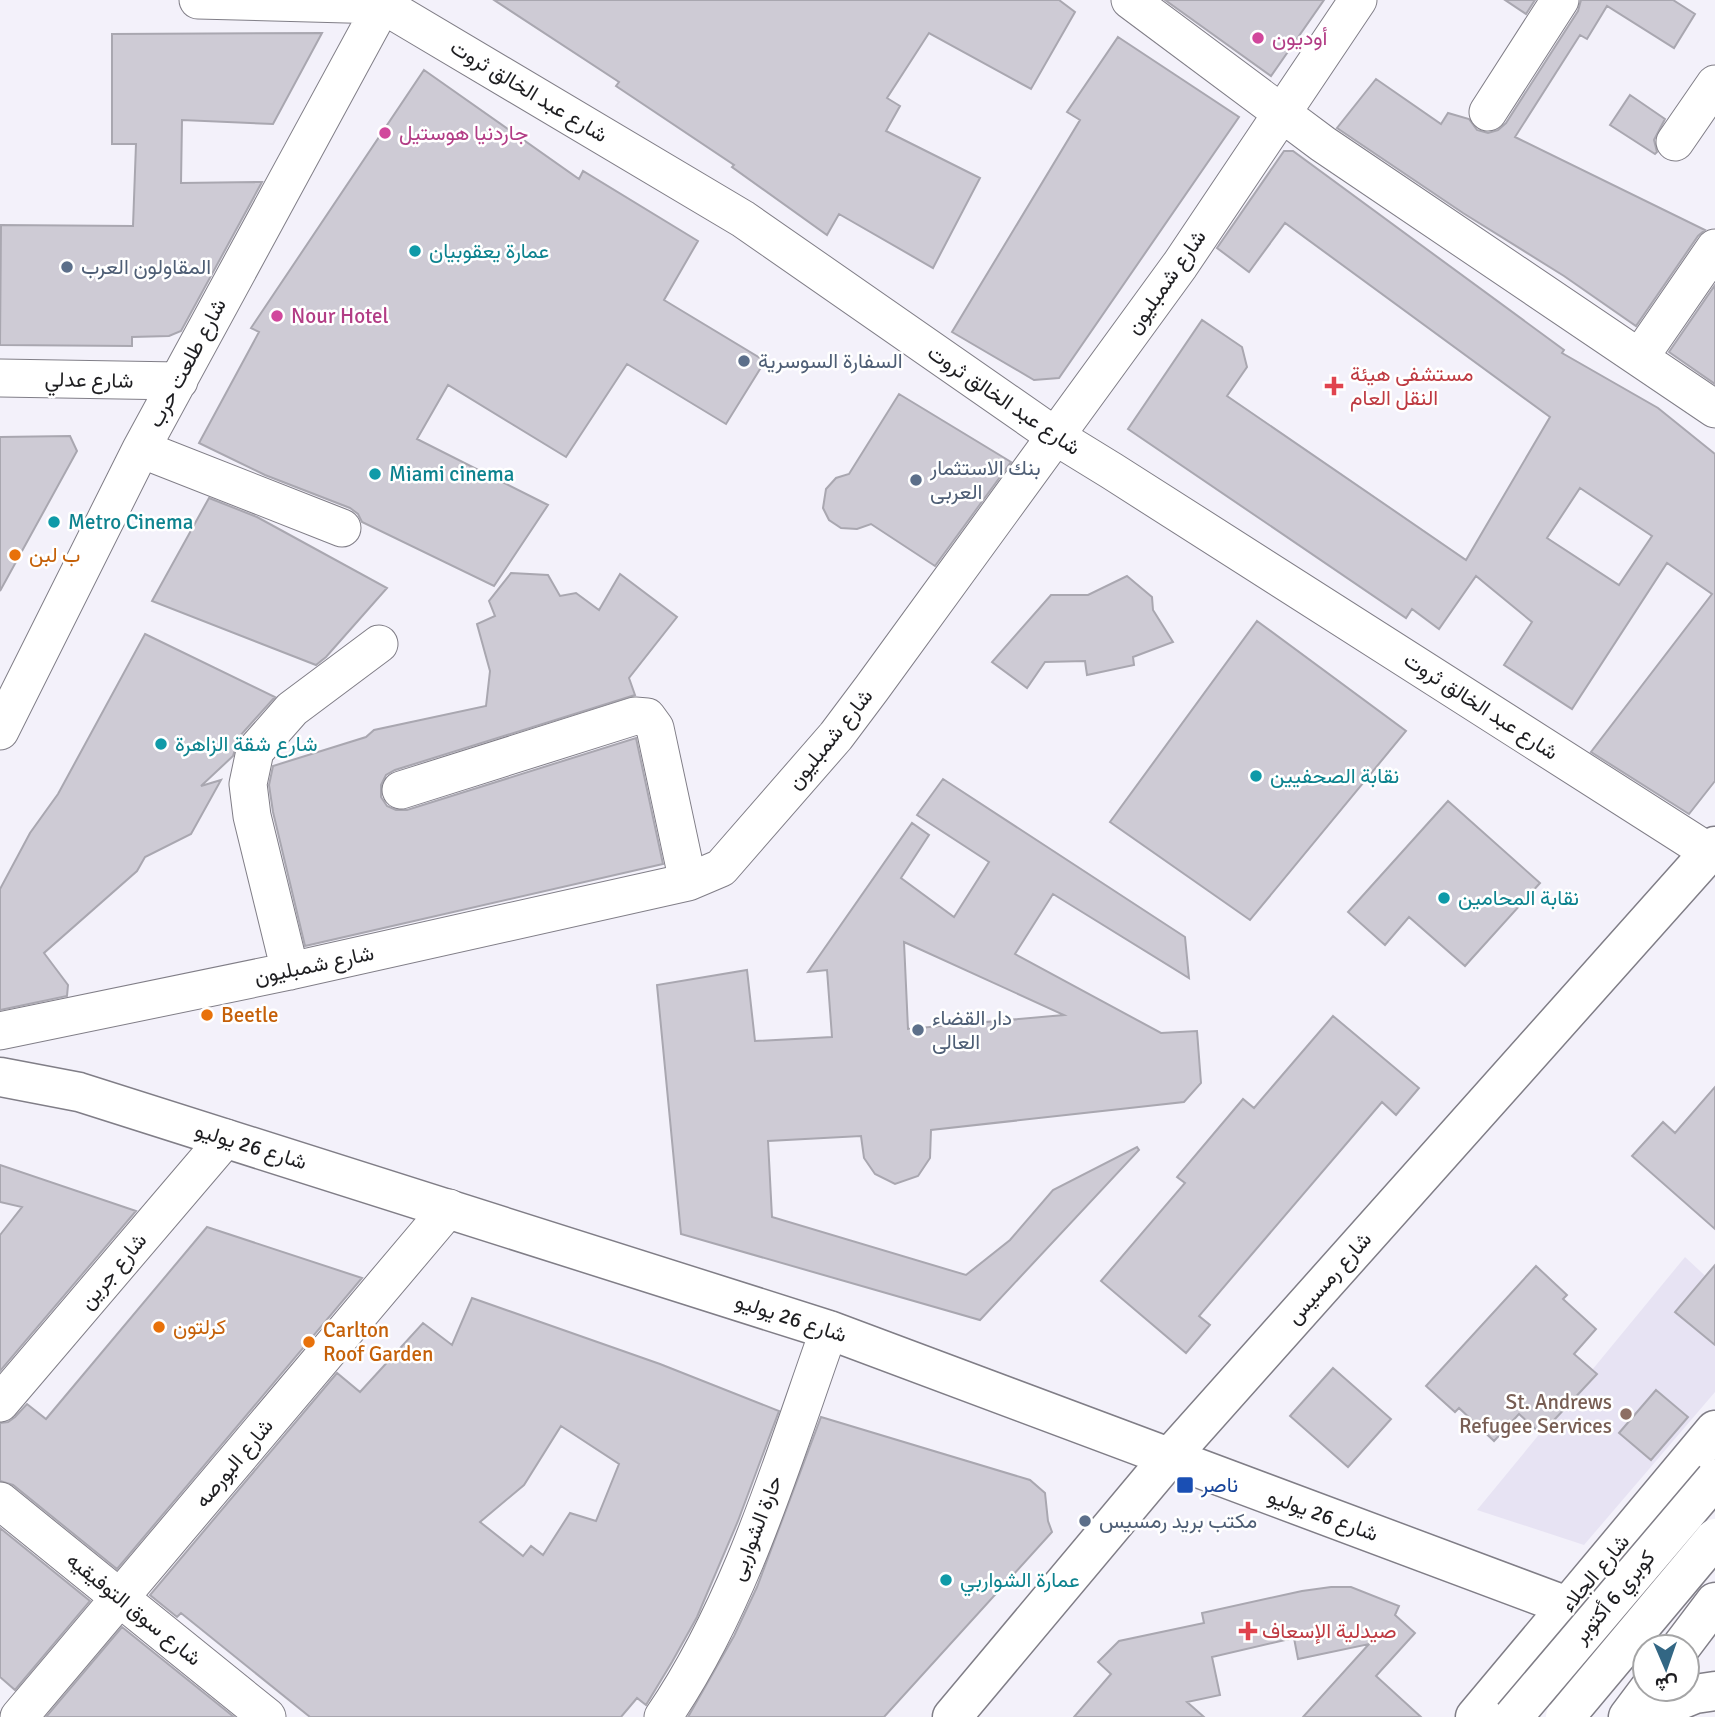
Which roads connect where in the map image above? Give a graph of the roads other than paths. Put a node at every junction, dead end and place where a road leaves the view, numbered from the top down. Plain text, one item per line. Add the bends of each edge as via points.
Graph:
1 (198, 0) edge
2 (1130, 0) edge
3 (1358, 0) edge
4 (1560, 0) edge
5 (384, 2) edge
6 (1714, 88) edge
7 (1488, 112) dead end
8 (1281, 113) junction
9 (1675, 142) dead end
10 (1715, 248) edge
11 (1640, 357) junction
12 (0, 378) edge
13 (178, 381) junction
14 (1711, 399) edge
15 (1055, 436) junction
16 (141, 449) junction
17 (341, 528) dead end
18 (379, 644) dead end
19 (0, 731) edge
20 (401, 790) dead end
21 (1712, 849) edge
22 (688, 882) junction
23 (290, 971) junction
24 (0, 1031) edge
25 (0, 1077) edge
26 (226, 1138) junction
27 (449, 1208) junction
28 (830, 1330) junction
29 (0, 1403) edge
30 (1715, 1430) edge
31 (1168, 1458) junction
32 (1715, 1479) edge
33 (0, 1501) edge
34 (1715, 1538) edge
35 (119, 1598) junction
36 (1715, 1602) edge
37 (1567, 1606) junction
38 (1692, 1633) edge
39 (1715, 1691) edge
40 (1715, 1709) edge
41 (19, 1717) edge
42 (267, 1717) edge
43 (663, 1717) edge
44 (952, 1717) edge
45 (1475, 1717) edge
46 (1513, 1717) edge
47 (1565, 1717) edge
48 (1638, 1717) edge
49 (1676, 1717) edge

1 - 5 street, شارع عبد الخالق ثروت
2 - 8 street
3 - 8 street, شارع شمبليون
4 - 7 street
5 - 13 street, شارع طلعت حرب
5 - 15 street, شارع عبد الخالق ثروت via 743,219
6 - 9 street
8 - 11 street
8 - 15 street, شارع شمبليون via 1180,265
10 - 11 street
11 - 14 street
12 - 13 street, شارع عدلي
13 - 16 street, شارع طلعت حرب
15 - 21 street, شارع عبد الخالق ثروت
15 - 22 street, شارع شمبليون via 836,736 721,869
16 - 17 street
16 - 19 street, شارع طلعت حرب
18 - 23 street via 292,709 256,751 248,784 252,816
20 - 22 street via 635,716 647,717 655,728
21 - 31 main road, شارع رمسيس
22 - 23 street, شارع شمبليون
23 - 24 street, شارع شمبليون
25 - 26 main road, شارع 26 يوليو via 79,1092
26 - 27 main road, شارع 26 يوليو
26 - 29 street, شارع جرين
27 - 28 main road, شارع 26 يوليو
27 - 35 street, شارع البورصه
28 - 31 main road, شارع 26 يوليو
28 - 43 street, حارة الشواربى via 751,1548 712,1632
30 - 37 main road, شارع الجلاء
31 - 37 main road, شارع 26 يوليو
31 - 44 main road, شارع رمسيس
32 - 46 main road, كوبري 6 أكتوبر, bridge
33 - 35 street, شارع سوق التوفيقيه
34 - 47 main road, كوبري 6 أكتوبر, bridge
35 - 41 street, شارع البورصه
35 - 42 street, شارع سوق التوفيقيه
36 - 38 main road
37 - 45 main road, شارع الجلاء
39 - 48 main road
40 - 49 main road

